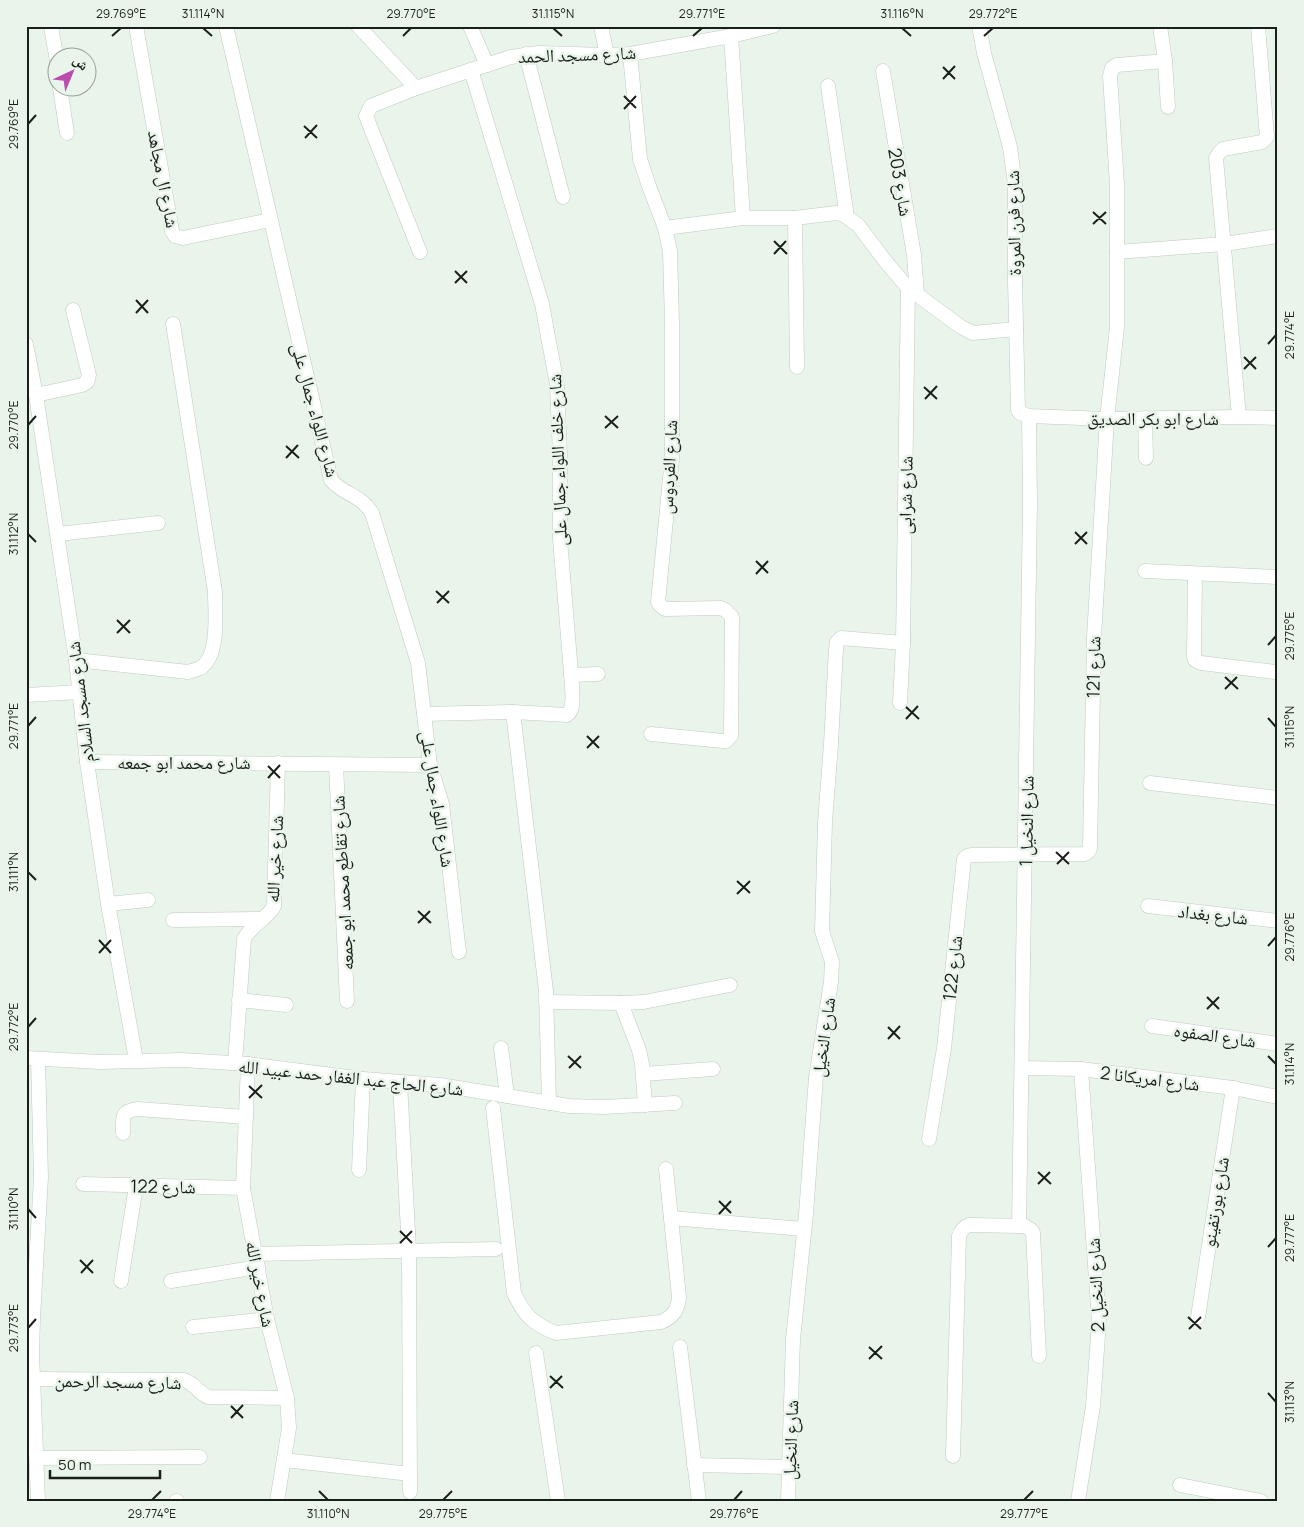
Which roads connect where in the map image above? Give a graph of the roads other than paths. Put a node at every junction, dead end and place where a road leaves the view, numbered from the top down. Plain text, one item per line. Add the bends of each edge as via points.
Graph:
1 (52, 26) edge
2 (136, 26) edge
3 (226, 26) edge
4 (358, 26) edge
5 (470, 26) edge
6 (601, 26) edge
7 (773, 26) edge
8 (979, 26) edge
9 (1160, 26) edge
10 (1258, 26) edge
11 (731, 36) junction
12 (55, 48) edge
13 (526, 54) junction
14 (630, 54) junction
15 (607, 55) junction
16 (1165, 61) junction
17 (488, 65) junction
18 (471, 70) junction
19 (883, 71) dead end
20 (828, 86) dead end
21 (416, 88) junction
22 (62, 98) edge
23 (1168, 107) dead end
24 (67, 133) dead end
25 (563, 197) dead end
26 (847, 217) junction
27 (743, 218) junction
28 (795, 218) junction
29 (270, 220) junction
30 (665, 228) junction
31 (1278, 236) edge
32 (1224, 244) junction
33 (420, 252) dead end
34 (1117, 252) junction
35 (912, 291) junction
36 (73, 310) dead end
37 (172, 324) dead end
38 (1016, 329) junction
39 (26, 344) edge
40 (797, 367) dead end
41 (36, 395) junction
42 (1029, 416) junction
43 (1239, 417) junction
44 (1145, 418) junction
45 (1278, 418) edge
46 (1107, 419) junction
47 (1146, 458) dead end
48 (158, 523) dead end
49 (58, 534) junction
50 (1145, 571) dead end
51 (1196, 574) junction
52 (1278, 577) edge
53 (903, 643) junction
54 (76, 660) junction
55 (1275, 672) dead end
56 (598, 674) dead end
57 (571, 675) junction
58 (80, 692) junction
59 (26, 695) edge
60 (900, 703) dead end
61 (513, 712) junction
62 (424, 714) junction
63 (650, 734) dead end
64 (87, 762) junction
65 (278, 763) junction
66 (336, 765) junction
67 (430, 765) junction
68 (1150, 783) dead end
69 (1278, 798) edge
70 (1025, 853) junction
71 (148, 900) dead end
72 (108, 904) junction
73 (1148, 906) dead end
74 (260, 919) junction
75 (173, 920) dead end
76 (1278, 921) edge
77 (459, 952) dead end
78 (730, 985) dead end
79 (239, 1000) junction
80 (347, 1002) dead end
81 (546, 1002) junction
82 (621, 1003) junction
83 (286, 1004) dead end
84 (1152, 1026) dead end
85 (1278, 1044) edge
86 (501, 1048) dead end
87 (32, 1059) edge
88 (136, 1060) junction
89 (241, 1064) junction
90 (1022, 1068) junction
91 (713, 1069) dead end
92 (1081, 1069) junction
93 (643, 1074) junction
94 (363, 1079) junction
95 (400, 1082) junction
96 (1233, 1088) junction
97 (506, 1096) junction
98 (1278, 1097) edge
99 (549, 1103) junction
100 (675, 1103) dead end
101 (645, 1105) junction
102 (493, 1108) dead end
103 (246, 1116) junction
104 (123, 1133) dead end
105 (929, 1138) dead end
106 (666, 1169) dead end
107 (359, 1170) dead end
108 (83, 1184) dead end
109 (136, 1186) junction
110 (243, 1188) junction
111 (671, 1218) junction
112 (1019, 1226) junction
113 (804, 1229) junction
114 (409, 1250) junction
115 (496, 1250) dead end
116 (256, 1260) junction
117 (171, 1280) dead end
118 (120, 1281) dead end
119 (1198, 1317) dead end
120 (267, 1318) junction
121 (193, 1327) dead end
122 (680, 1347) dead end
123 (29, 1353) edge
124 (536, 1353) dead end
125 (1039, 1356) dead end
126 (32, 1379) junction
127 (287, 1398) junction
128 (31, 1435) edge
129 (953, 1456) dead end
130 (200, 1457) dead end
131 (37, 1458) junction
132 (284, 1460) junction
133 (694, 1465) junction
134 (789, 1467) junction
135 (410, 1474) junction
136 (1180, 1485) dead end
137 (410, 1492) dead end
138 (34, 1498) edge
139 (278, 1501) edge
140 (558, 1501) edge
141 (699, 1501) edge
142 (788, 1501) edge
143 (1078, 1501) edge
144 (1261, 1501) edge

1 - 12 street
2 - 29 street, شارع ال مجاهد via 175,236 183,238
3 - 29 street, شارع اللواء جمال على
4 - 21 street
5 - 17 street
6 - 15 street
7 - 11 street, شارع مسجد الحمد
8 - 38 street, شارع فرن المروة via 1010,147 1015,184
9 - 16 street
10 - 32 street via 1267,137 1262,142 1223,149 1216,158
11 - 14 street, شارع مسجد الحمد
11 - 27 street
13 - 15 street, شارع مسجد الحمد
13 - 17 street, شارع مسجد الحمد
13 - 25 street
14 - 15 street, شارع مسجد الحمد
14 - 30 street, شارع الفردوس via 640,158
16 - 23 street
16 - 34 street via 1112,68
17 - 18 street, شارع مسجد الحمد
18 - 21 street, شارع مسجد الحمد
18 - 57 street, شارع خلف اللواء جمال على via 542,304 557,385 560,539
19 - 35 street, شارع 203 via 914,255
20 - 26 street
21 - 33 street, شارع مسجد الحمد via 371,106 366,116
22 - 24 street
26 - 28 street via 836,213
26 - 35 street via 858,224
27 - 28 street
27 - 30 street
28 - 40 street
29 - 62 street, شارع اللواء جمال على via 331,480 342,491 367,504 372,513 418,663
30 - 63 street, شارع الفردوس via 671,260 672,458 658,600 665,608 716,607 726,610 732,617 732,730 729,739 723,741
31 - 32 street
32 - 34 street
32 - 43 street
34 - 46 street via 1117,327
35 - 38 street via 967,331
35 - 53 street, شارع شرابى
36 - 41 street via 87,382
37 - 54 street via 215,592 213,645 209,658 200,668 188,672
38 - 42 street, شارع فرن المروة via 1017,407
39 - 41 street, شارع مسجد السلام
41 - 49 street, شارع مسجد السلام
42 - 46 street, شارع ابو بكر الصديق
42 - 70 street, شارع النخيل 1
43 - 44 street, شارع ابو بكر الصديق
43 - 45 street, شارع ابو بكر الصديق
44 - 46 street, شارع ابو بكر الصديق
44 - 47 street
46 - 70 street, شارع 121 via 1094,637 1090,848 1085,854
48 - 49 street
49 - 54 street, شارع مسجد السلام
50 - 51 street
51 - 52 street
51 - 55 street via 1195,660
53 - 60 street, شارع شرابى
53 - 113 street, شارع النخيل via 841,638 837,642 825,822 822,931 832,962 831,982 816,1077
54 - 58 street, شارع مسجد السلام
56 - 57 street
57 - 61 street, شارع خلف اللواء جمال على via 572,709 569,714
58 - 59 street
58 - 64 street, شارع مسجد السلام
61 - 62 street, شارع خلف اللواء جمال على
61 - 81 street
62 - 67 street, شارع اللواء جمال على
64 - 65 street, شارع محمد ابو جمعه
64 - 72 street, شارع مسجد السلام
65 - 66 street, شارع محمد ابو جمعه
65 - 74 street, شارع خير الله via 274,906 269,915
66 - 67 street, شارع محمد ابو جمعه
66 - 80 street, شارع تقاطع محمد ابو جمعه
67 - 77 street, شارع اللواء جمال على via 442,804
68 - 69 street
70 - 90 street, شارع النخيل 1
70 - 105 street, شارع 122 via 971,855 964,859 944,1048
71 - 72 street
72 - 88 street, شارع مسجد السلام
73 - 76 street, شارع بغداد
74 - 75 street
74 - 79 street, شارع خير الله via 244,939
78 - 82 street via 644,1002
79 - 83 street
79 - 89 street, شارع خير الله
81 - 82 street
81 - 99 street
82 - 93 street via 639,1050
84 - 85 street, شارع الصفوه
86 - 97 street
87 - 88 street, شارع الحاج عبد الغفار حمد عبيد الله
87 - 123 street via 41,1177
88 - 89 street, شارع الحاج عبد الغفار حمد عبيد الله
89 - 94 street, شارع الحاج عبد الغفار حمد عبيد الله
89 - 103 street, شارع خير الله
90 - 92 street, شارع امريكانا 2
90 - 112 street, شارع النخيل 1
91 - 93 street
92 - 96 street, شارع امريكانا 2
92 - 143 street, شارع النخيل 2 via 1099,1321 1093,1406
93 - 101 street
94 - 95 street, شارع الحاج عبد الغفار حمد عبيد الله
94 - 107 street
95 - 97 street, شارع الحاج عبد الغفار حمد عبيد الله
95 - 114 street
96 - 98 street, شارع امريكانا 2
96 - 119 street, شارع بورتفينو
97 - 99 street, شارع الحاج عبد الغفار حمد عبيد الله
99 - 101 street, شارع الحاج عبد الغفار حمد عبيد الله via 595,1107
100 - 101 street, شارع الحاج عبد الغفار حمد عبيد الله
102 - 111 street via 514,1293 520,1307 542,1328 556,1333 571,1332 669,1319 675,1313 679,1297
103 - 104 street via 130,1110 123,1117
103 - 110 street, شارع خير الله
106 - 111 street
108 - 109 street, شارع 122
109 - 110 street, شارع 122
109 - 118 street
110 - 116 street, شارع خير الله
111 - 113 street
112 - 125 street via 1028,1227 1033,1236
112 - 129 street via 969,1225 960,1232
113 - 134 street, شارع النخيل via 793,1339
114 - 115 street
114 - 116 street
114 - 135 street
116 - 117 street
116 - 120 street, شارع خير الله
120 - 121 street
120 - 127 street, شارع خير الله
122 - 133 street
123 - 126 street
124 - 140 street
126 - 127 street, شارع مسجد الرحمن via 183,1380 208,1397
126 - 128 street
127 - 132 street, شارع خير الله via 289,1428
128 - 131 street
130 - 131 street
131 - 138 street
132 - 135 street
132 - 139 street, شارع خير الله
133 - 134 street
133 - 141 street
134 - 142 street, شارع النخيل
135 - 137 street
136 - 144 street

